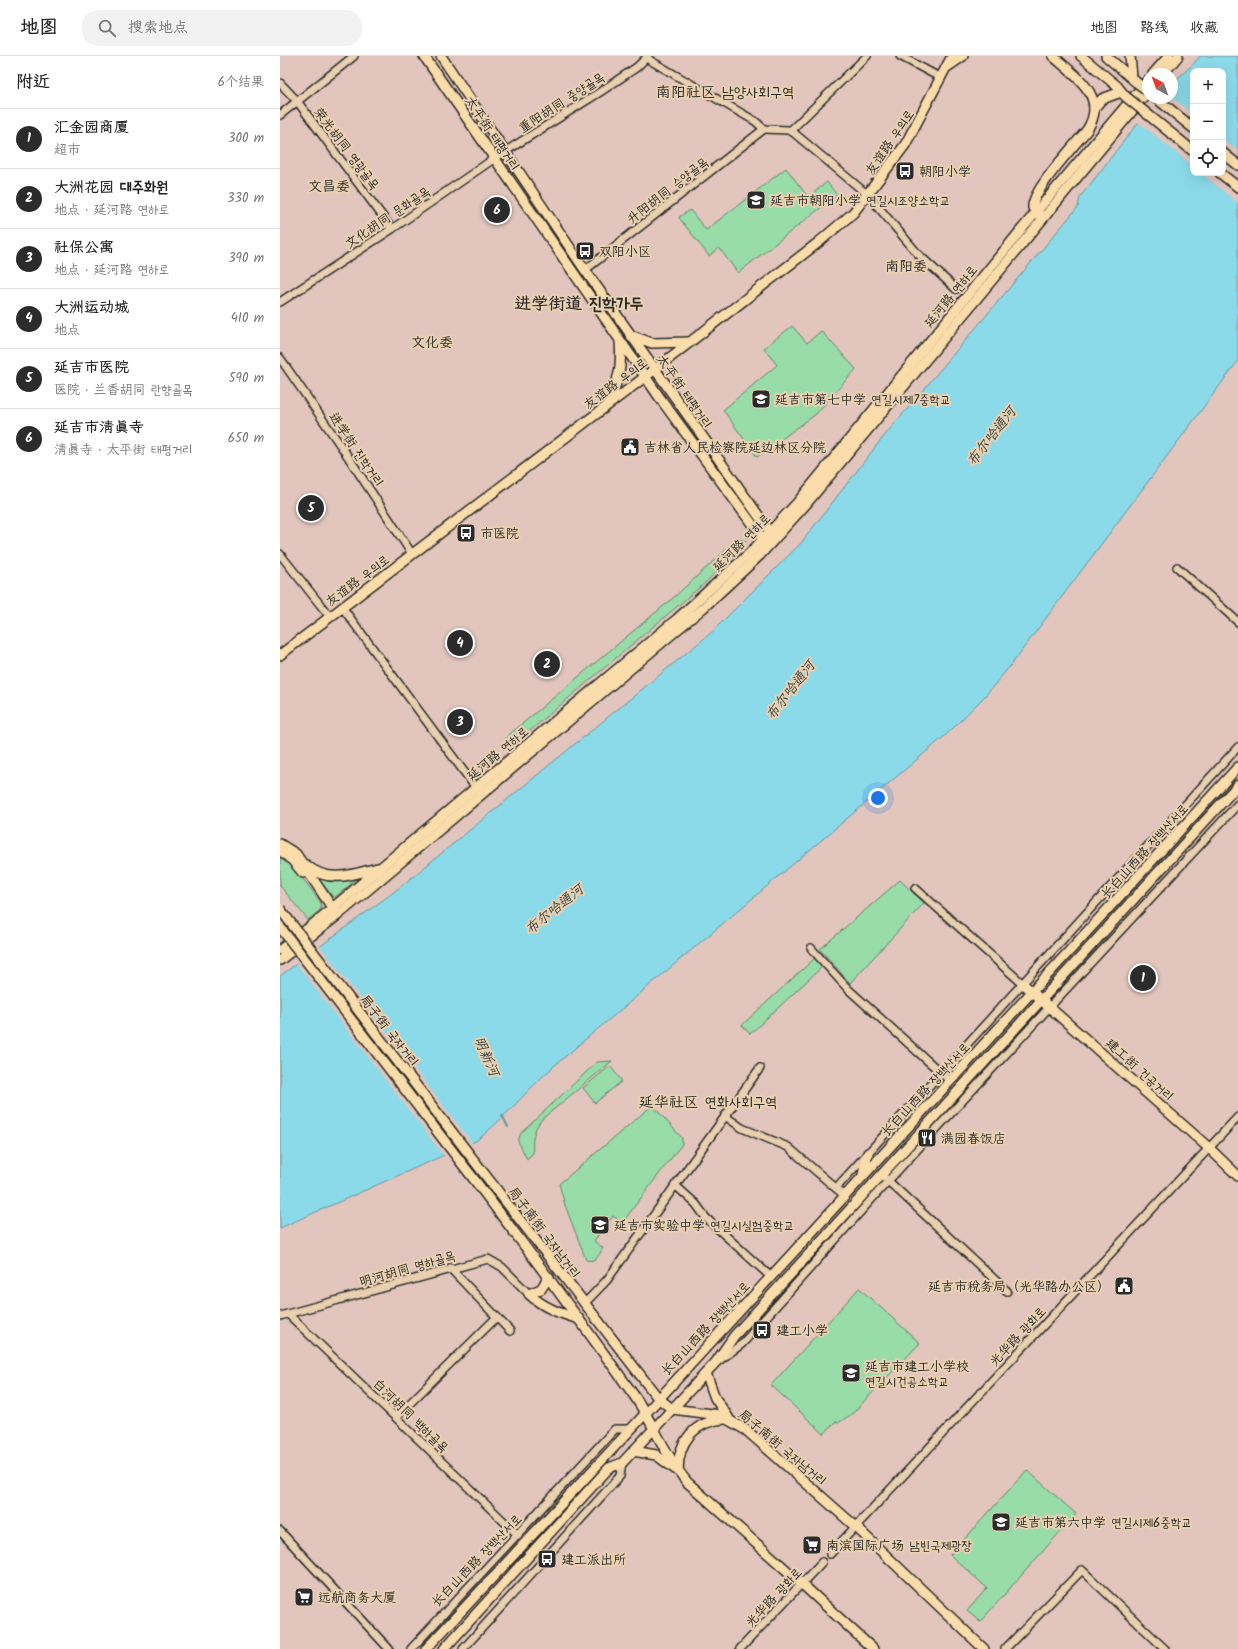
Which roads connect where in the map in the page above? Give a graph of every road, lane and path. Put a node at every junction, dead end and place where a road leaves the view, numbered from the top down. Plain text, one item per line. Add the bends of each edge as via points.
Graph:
1 (354, 56) edge
2 (424, 56) edge
3 (442, 56) edge
4 (867, 56) edge
5 (900, 56) edge
6 (946, 56) edge
7 (952, 56) edge
8 (963, 56) edge
9 (1053, 56) edge
10 (1080, 56) edge
11 (1106, 56) edge
12 (1130, 56) edge
13 (1169, 56) edge
14 (1178, 56) edge
15 (647, 57) edge
16 (946, 68) junction
17 (1159, 68) edge
18 (1168, 68) edge
19 (941, 78) junction
20 (1134, 80) junction
21 (280, 83) edge
22 (1142, 87) edge
23 (1142, 87) edge
24 (1123, 94) junction
25 (1142, 99) edge
26 (297, 101) junction
27 (1163, 104) edge
28 (1094, 108) junction
29 (280, 115) edge
30 (1190, 126) edge
31 (764, 129) junction
32 (790, 131) junction
33 (1190, 149) edge
34 (506, 152) junction
35 (1226, 155) edge
36 (495, 158) junction
37 (1238, 165) edge
38 (1224, 176) edge
39 (1238, 187) edge
40 (868, 195) junction
41 (1040, 214) junction
42 (392, 229) junction
43 (585, 270) junction
44 (956, 289) dead end
45 (280, 302) edge
46 (630, 335) junction
47 (620, 340) junction
48 (690, 342) junction
49 (281, 361) edge
50 (654, 370) junction
51 (645, 377) junction
52 (608, 405) junction
53 (770, 532) junction
54 (768, 541) junction
55 (280, 554) edge
56 (412, 554) junction
57 (1177, 567) dead end
58 (342, 607) junction
59 (330, 617) junction
60 (1238, 622) edge
61 (280, 655) edge
62 (1238, 747) edge
63 (1238, 767) edge
64 (1238, 785) edge
65 (476, 788) junction
66 (1238, 804) edge
67 (280, 844) edge
68 (280, 850) edge
69 (302, 862) junction
70 (382, 866) junction
71 (915, 888) dead end
72 (280, 909) edge
73 (334, 913) junction
74 (280, 927) edge
75 (811, 948) dead end
76 (280, 950) edge
77 (280, 960) edge
78 (1023, 984) junction
79 (1032, 992) junction
80 (1042, 1000) junction
81 (1051, 1007) junction
82 (760, 1068) dead end
83 (941, 1072) junction
84 (950, 1081) junction
85 (725, 1116) junction
86 (1238, 1117) edge
87 (1209, 1148) junction
88 (868, 1153) junction
89 (479, 1167) joint
90 (470, 1174) joint
91 (862, 1176) junction
92 (1238, 1176) edge
93 (885, 1178) junction
94 (675, 1185) junction
95 (836, 1188) junction
96 (845, 1196) junction
97 (450, 1268) junction
98 (549, 1277) junction
99 (771, 1277) junction
100 (1007, 1291) dead end
101 (529, 1294) junction
102 (584, 1304) junction
103 (288, 1314) junction
104 (280, 1316) edge
105 (497, 1317) junction
106 (579, 1319) junction
107 (510, 1331) dead end
108 (706, 1373) junction
109 (658, 1398) junction
110 (672, 1409) junction
111 (646, 1413) junction
112 (396, 1417) junction
113 (729, 1418) junction
114 (654, 1428) junction
115 (630, 1429) junction
116 (633, 1451) junction
117 (622, 1463) junction
118 (678, 1471) junction
119 (856, 1527) junction
120 (280, 1531) edge
121 (518, 1535) junction
122 (830, 1554) dead end
123 (822, 1562) dead end
124 (802, 1584) junction
125 (389, 1649) edge
126 (411, 1649) edge
127 (426, 1649) edge
128 (444, 1649) edge
129 (463, 1649) edge
130 (740, 1649) edge
131 (874, 1649) edge
132 (984, 1649) edge
133 (1005, 1649) edge
134 (1165, 1649) edge

1 - 26 street
2 - 36 main road, 太平街 태평거리
3 - 34 main road, 太平街 태평거리
4 - 32 street
5 - 19 street
6 - 16 main road
7 - 16 main road, 友谊路 우의로
8 - 16 main road
9 - 28 main road via 1087,86
10 - 24 main road
11 - 20 main road
12 - 20 main road
13 - 17 main road
14 - 18 main road
15 - 31 street via 755,121
15 - 34 street, 重阳胡同 중양골목 via 637,67 600,92
16 - 19 main road, 友谊路 우의로
19 - 40 main road, 友谊路 우의로 via 905,145
20 - 22 main road, bridge
21 - 26 street, 荣光胡同 영광골목
23 - 41 main road, 延河路 연하로
24 - 28 main road via 1102,99
24 - 33 main road, bridge
25 - 41 main road, 延河路 연하로
26 - 29 street
26 - 42 street, 荣光胡同 영광골목
27 - 30 main road
28 - 41 main road via 1092,122 1087,130 1033,198 1032,206
31 - 32 street
31 - 43 street, 升阳胡同 승양골목
32 - 40 street
34 - 36 street, 文化胡同 문화골목
34 - 43 main road, 太平街 태평거리
35 - 37 main road
36 - 42 street, 文化胡同 문화골목
36 - 47 main road, 太平街 태평거리
38 - 39 main road
40 - 44 street via 918,254
40 - 48 main road, 友谊路 우의로 via 853,213
41 - 53 main road, 延河路 연하로
41 - 54 main road, 延河路 연하로
42 - 45 street, 文化胡同 문화골목
43 - 46 main road, 太平街 태평거리
46 - 48 main road via 652,343
46 - 50 main road, 太平街 태평거리
47 - 51 main road, 太平街 태평거리
47 - 52 main road via 622,364
48 - 50 main road, 友谊路 우의로
49 - 56 street, 进学街 진학거리
50 - 51 main road, 友谊路 우의로
50 - 53 main road, 太平街 태평거리
51 - 52 main road, 友谊路 우의로
51 - 54 main road, 太平街 태평거리
52 - 56 main road, 友谊路 우의로
53 - 54 main road, 太平街 태평거리
54 - 65 main road, 延河路 연하로
54 - 73 main road, 延河路 연하로 via 689,620
55 - 59 street
56 - 58 main road, 友谊路 우의로
57 - 60 street
58 - 59 main road, 友谊路 우의로
58 - 65 street
59 - 61 main road, 友谊路 우의로
62 - 78 street, 长白山西路 장백산서로
63 - 79 main road, 长白山西路 장백산서로
64 - 80 main road, 长白山西路 장백산서로
65 - 70 main road, 延河路 연하로
66 - 81 street, 长白山西路 장백산서로
67 - 69 main road via 296,854
68 - 73 main road via 293,861
69 - 70 main road via 316,872 335,877 352,876
69 - 73 main road
70 - 73 main road, 延河路 연하로
71 - 78 street
72 - 89 main road, 局子街 국자거리, bridge
73 - 76 main road, 延河路 연하로
73 - 77 main road, 延河路 연하로
74 - 90 main road, 局子街 국자거리, bridge
75 - 83 street via 848,989
78 - 79 main road, 建工街 건공거리
78 - 83 street, 长白山西路 장백산서로
79 - 80 main road, 建工街 건공거리
79 - 84 main road, 长白山西路 장백산서로
80 - 81 main road, 建工街 건공거리
80 - 93 main road, 长白山西路 장백산서로
81 - 87 main road, 建工街 건공거리
81 - 93 street, 长白山西路 장백산서로
82 - 85 street
83 - 84 street
83 - 88 street, 长白山西路 장백산서로
84 - 91 main road, 长白山西路 장백산서로
85 - 94 street
85 - 95 street via 742,1128 788,1147
86 - 87 street, 光华路 광화로
87 - 92 main road, 建工街 건공거리
87 - 119 street, 光华路 광화로
88 - 91 main road
88 - 95 street, 长白山西路 장백산서로
89 - 102 main road, 局子南街 국자남거리
90 - 98 main road, 局子南街 국자남거리
91 - 96 main road, 长白山西路 장백산서로
93 - 100 street
93 - 108 main road, 长白山西路 장백산서로 via 734,1336
94 - 99 street via 696,1204 706,1218
94 - 102 street via 607,1280
95 - 96 street
96 - 99 main road, 长白山西路 장백산서로
97 - 101 street, 明河胡同 명하골목 via 488,1259 502,1267
97 - 103 street, 明河胡同 명하골목
97 - 105 street
98 - 101 main road via 541,1289
98 - 106 main road, 局子南街 국자남거리
99 - 109 main road, 长白山西路 장백산서로
101 - 106 main road via 553,1311
102 - 109 main road, 局子南街 국자남거리
103 - 104 street, 明河胡同 명하골목
103 - 112 street, 白河胡同 백하골목
105 - 107 street
105 - 112 street
106 - 111 main road, 局子南街 국자남거리
108 - 110 main road, 长白山西路 장백산서로
108 - 113 main road via 715,1398
109 - 110 main road, 局子南街 국자남거리
109 - 111 main road, 长白山西路 장백산서로
110 - 113 main road, 局子南街 국자남거리
110 - 114 main road, 长白山西路 장백산서로
111 - 114 main road, 局子南街 국자남거리
111 - 115 main road, 长白山西路 장백산서로
112 - 121 street, 白河胡同 백하골목
113 - 118 main road via 704,1424 689,1436 680,1451
113 - 119 main road, 局子南街 국자남거리
114 - 116 main road, 长白山西路 장백산서로
114 - 118 main road, 局子南街 국자남거리
115 - 121 street, 长白山西路 장백산서로 via 615,1429
115 - 127 main road, 长白山西路 장백산서로
116 - 117 main road, 长白山西路 장백산서로
116 - 118 main road via 656,1456
117 - 128 main road, 长白山西路 장백산서로 via 609,1468
117 - 129 street, 长白山西路 장백산서로 via 620,1476
118 - 124 main road, 局子南街 국자남거리 via 687,1482
119 - 122 street, 光华路 광화로
119 - 132 main road, 局子南街 국자남거리
120 - 125 street
121 - 126 street, 长白山西路 장백산서로
123 - 124 street, 光华路 광화로
124 - 130 street, 光华路 광화로
124 - 131 main road, 局子南街 국자남거리
133 - 134 street via 1082,1570

